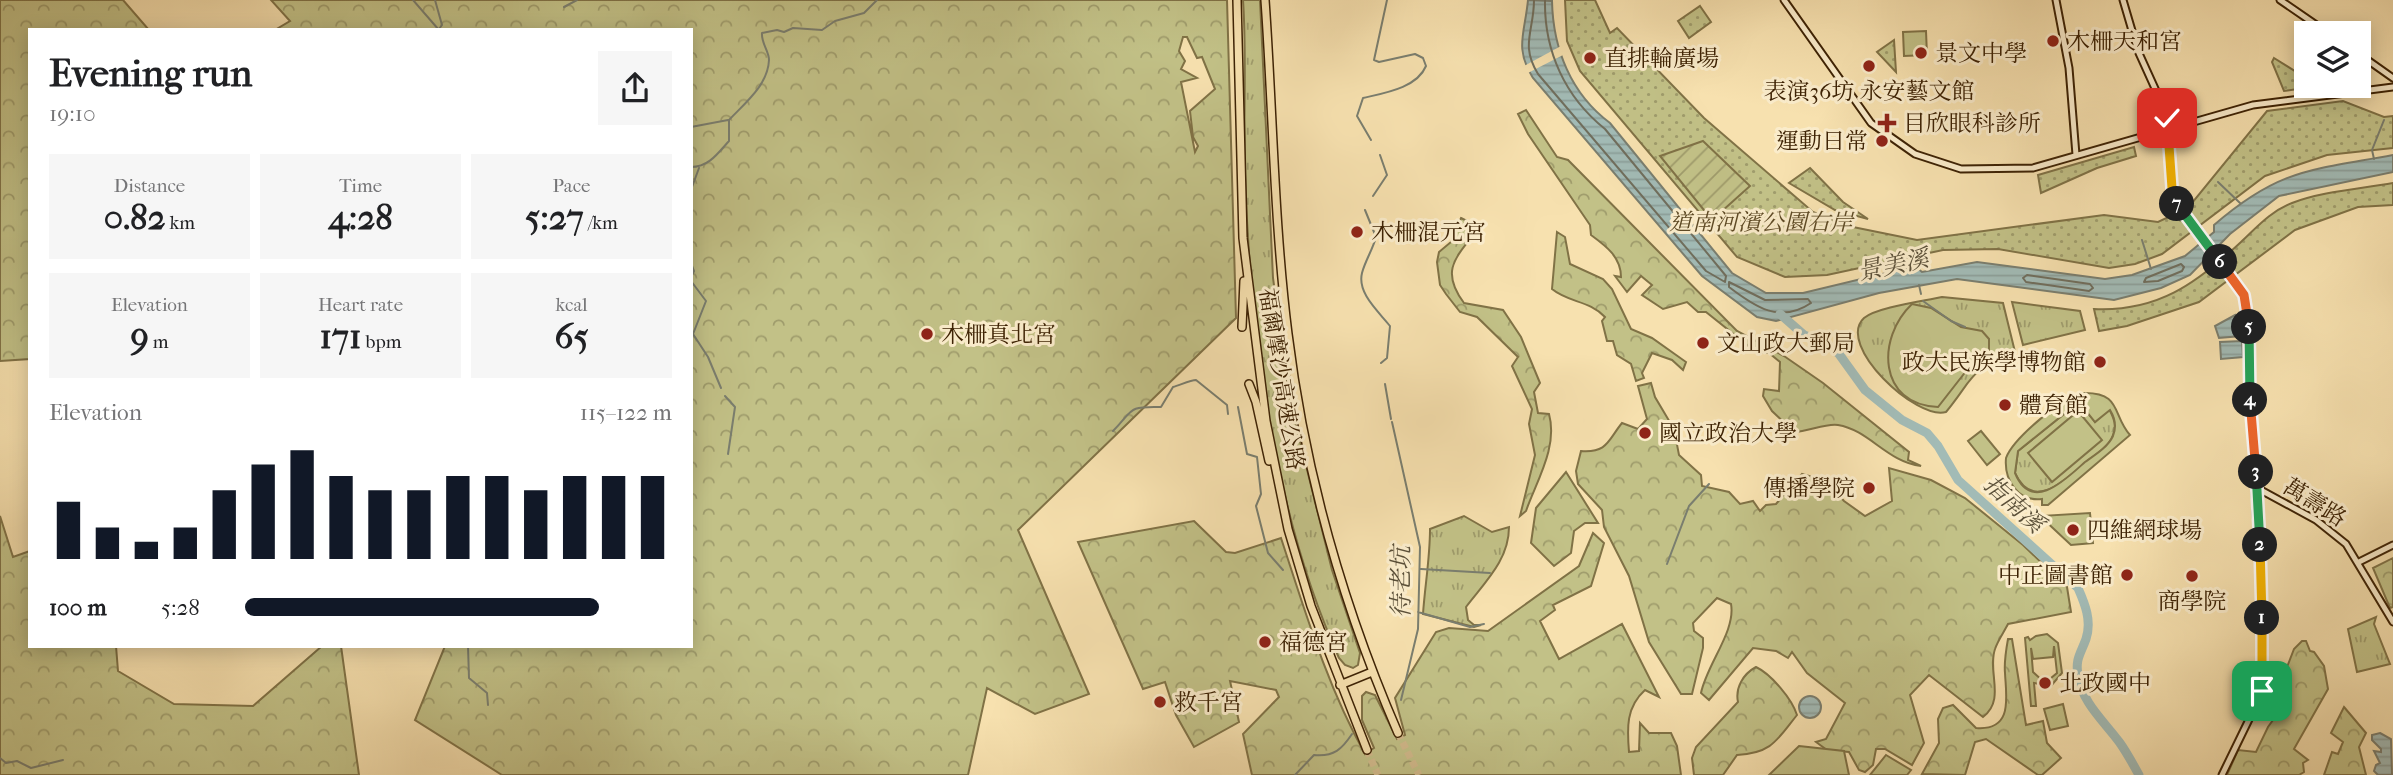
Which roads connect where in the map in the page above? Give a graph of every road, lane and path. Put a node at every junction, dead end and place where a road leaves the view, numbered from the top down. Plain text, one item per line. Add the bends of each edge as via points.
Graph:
1 (1237, 0) edge
2 (1265, 0) edge
3 (1784, 0) edge
4 (2056, 0) edge
5 (2123, 0) edge
6 (2280, 0) edge
7 (2311, 21) edge
8 (2371, 62) edge
9 (2393, 78) edge
10 (2393, 87) edge
11 (2168, 129) junction
12 (2077, 155) junction
13 (1243, 239) junction
14 (1242, 327) dead end
15 (1249, 384) dead end
16 (1276, 472) junction
17 (2257, 488) junction
18 (2393, 545) edge
19 (2359, 562) junction
20 (2393, 622) edge
21 (1371, 672) junction
22 (1340, 685) junction
23 (1398, 733) tunnel mouth
24 (1367, 750) tunnel mouth
25 (2222, 775) edge

1 - 13 highway, 福爾摩沙高速公路
2 - 21 highway, 福爾摩沙高速公路 via 1290,348 1305,441 1332,551
3 - 12 street via 1871,123 1915,154 1961,169 2033,168
4 - 12 street via 2069,68
5 - 11 street
6 - 7 street
8 - 9 street
10 - 11 street via 2283,99
11 - 12 street
11 - 17 street via 2173,193 2180,210 2246,302
13 - 14 highway
13 - 16 highway, 福爾摩沙高速公路
15 - 16 highway via 1269,463
16 - 22 highway, 福爾摩沙高速公路 via 1288,529
17 - 19 street, 萬壽路 via 2334,533
17 - 25 street via 2264,678 2255,709
18 - 19 street
19 - 20 street, 萬壽路
21 - 22 highway
21 - 23 highway, 福爾摩沙高速公路
22 - 24 highway, 福爾摩沙高速公路

